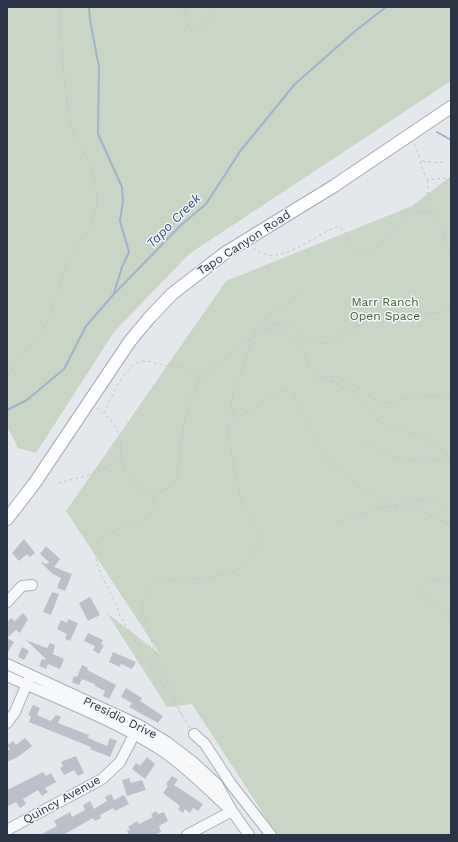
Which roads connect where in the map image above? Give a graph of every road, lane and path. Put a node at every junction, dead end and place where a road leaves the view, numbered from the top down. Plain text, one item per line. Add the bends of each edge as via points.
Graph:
1 (59, 7) edge
2 (179, 7) edge
3 (183, 7) edge
4 (213, 7) edge
5 (183, 10) junction
6 (451, 107) edge
7 (409, 136) junction
8 (421, 161) junction
9 (445, 162) dead end
10 (451, 179) edge
11 (428, 180) junction
12 (434, 212) junction
13 (247, 239) junction
14 (451, 256) edge
15 (305, 291) dead end
16 (451, 304) edge
17 (265, 328) junction
18 (254, 335) junction
19 (250, 338) junction
20 (8, 376) edge
21 (318, 378) junction
22 (200, 382) junction
23 (451, 399) edge
24 (90, 402) junction
25 (104, 414) junction
26 (234, 416) junction
27 (358, 440) dead end
28 (451, 457) edge
29 (123, 460) junction
30 (451, 462) edge
31 (58, 482) dead end
32 (153, 495) junction
33 (400, 507) junction
34 (451, 510) edge
35 (7, 519) edge
36 (337, 522) dead end
37 (451, 525) edge
38 (451, 577) edge
39 (32, 586) dead end
40 (7, 602) edge
41 (451, 618) edge
42 (7, 664) edge
43 (7, 676) edge
44 (29, 680) junction
45 (182, 716) junction
46 (7, 723) edge
47 (136, 730) junction
48 (194, 734) joint
49 (232, 811) junction
50 (7, 830) edge
51 (187, 835) edge
52 (249, 835) edge
53 (271, 835) edge

1 - 20 path via 71,126 77,143 90,164 96,206 91,225 73,251 49,317
2 - 5 path
3 - 5 path
4 - 5 path via 202,29 196,32 189,30
6 - 7 main road, Tapo Canyon Road
7 - 8 path
7 - 13 main road, Tapo Canyon Road
8 - 9 path
8 - 11 path via 421,170
10 - 11 path
11 - 12 path via 428,195
12 - 13 path via 410,214 401,218 372,253 353,253 345,231 336,227 311,242 272,256 262,255
12 - 14 path
13 - 24 main road, Tapo Canyon Road via 186,281 150,317 126,347
15 - 18 path via 263,321
16 - 17 path via 439,313 385,311 326,344 316,343 286,323 279,322
17 - 18 path
17 - 21 path via 295,338 304,351 308,367
18 - 19 path
19 - 22 path via 208,371
19 - 26 path via 251,344 234,393 231,408
21 - 23 path via 329,375 343,378 387,404 425,395
21 - 28 path via 334,382 347,390 387,427 419,434
22 - 25 path via 187,368 180,365 140,362 126,373
22 - 32 path via 186,411 176,479 170,487
24 - 25 path
24 - 35 main road, Tapo Canyon Road
25 - 29 path via 114,424 119,435
26 - 33 path via 245,414 280,390 293,393 323,452 333,465 373,495
26 - 45 path via 228,429 229,443 241,500 257,532 257,547 242,568 233,572 209,578 162,580 152,586 144,597 142,607 153,646
27 - 30 path via 391,456 421,461 444,459
29 - 31 path via 90,475
29 - 32 path via 133,484
32 - 45 path via 156,507 153,514 147,520 115,530 100,540 96,550 96,562 119,614
33 - 34 path via 406,502 427,500
33 - 36 path via 380,508 350,521
33 - 37 path via 426,512
38 - 41 path via 429,581 422,587 423,596
39 - 40 street via 22,586
42 - 44 street, Presidio Drive
43 - 44 street, Presidio Drive
44 - 46 street via 15,712
44 - 47 street, Presidio Drive
45 - 48 path
47 - 49 street, Presidio Drive via 167,742 193,762 217,784
47 - 50 street, Quincy Avenue via 120,762 102,779
48 - 53 street via 205,744 231,784
49 - 51 street
49 - 52 street, Presidio Drive

